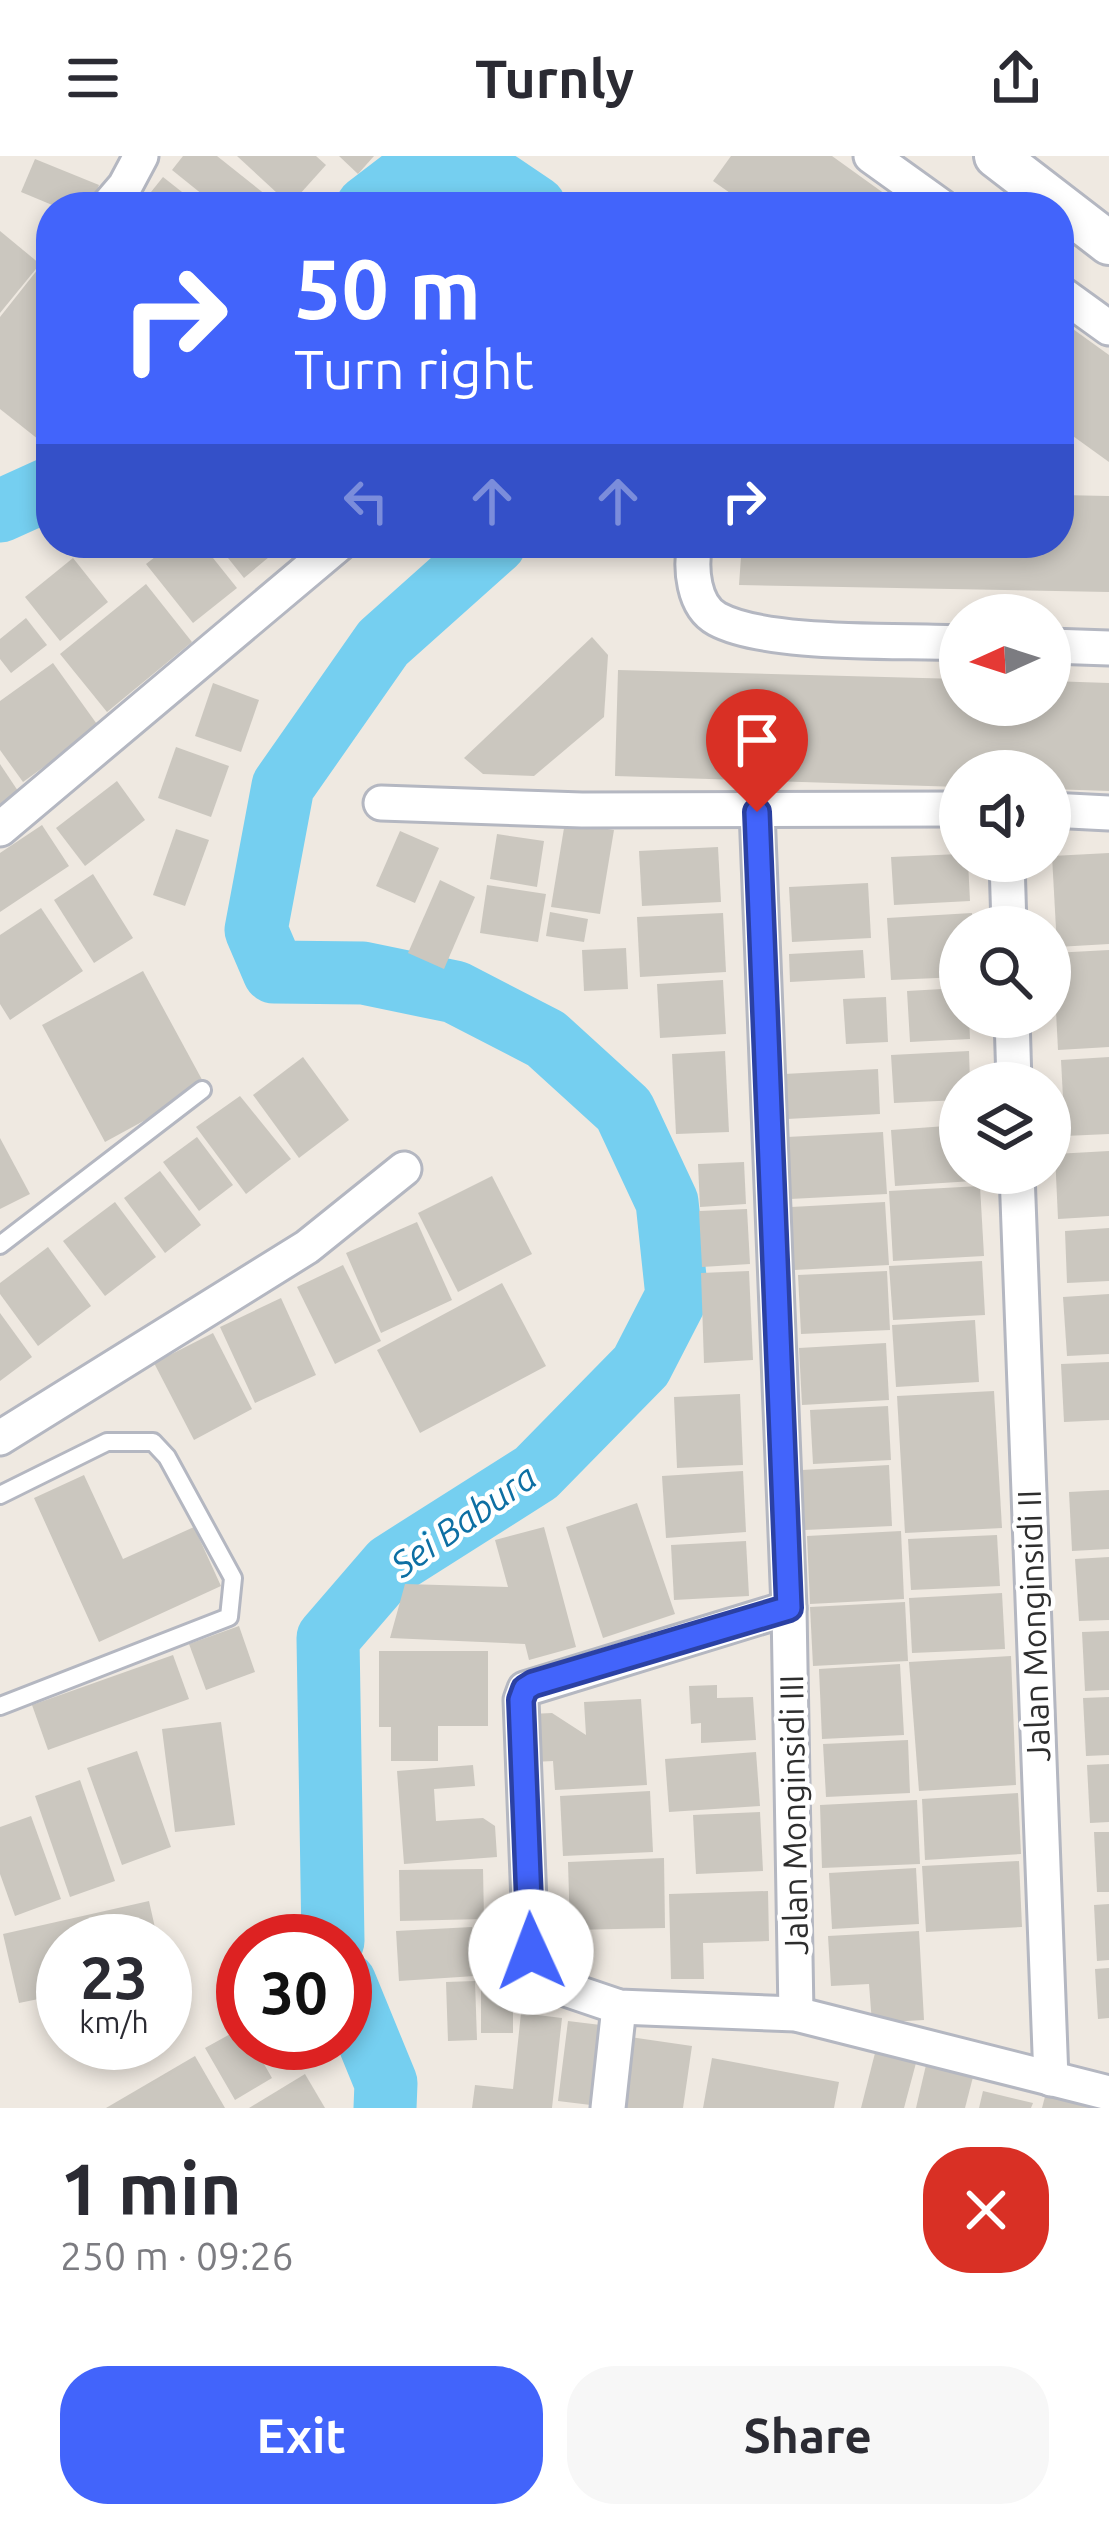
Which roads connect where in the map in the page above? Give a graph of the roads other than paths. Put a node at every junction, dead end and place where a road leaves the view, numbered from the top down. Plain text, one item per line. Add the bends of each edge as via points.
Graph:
1 (141, 156) edge
2 (871, 156) edge
3 (1013, 162) edge
4 (120, 192) edge
5 (921, 192) edge
6 (1049, 192) edge
7 (1074, 213) edge
8 (1109, 243) edge
9 (1074, 303) edge
10 (1109, 328) edge
11 (322, 558) edge
12 (696, 558) edge
13 (939, 642) edge
14 (1071, 647) edge
15 (1109, 649) edge
16 (381, 803) dead end
17 (939, 809) edge
18 (1071, 811) edge
19 (757, 812) junction
20 (1109, 813) edge
21 (0, 829) edge
22 (202, 1090) dead end
23 (404, 1169) dead end
24 (1018, 1194) edge
25 (0, 1245) edge
26 (0, 1438) edge
27 (0, 1495) edge
28 (789, 1608) junction
29 (0, 1706) edge
30 (619, 2007) junction
31 (796, 2014) junction
32 (1051, 2079) junction
33 (1109, 2093) edge
34 (608, 2108) edge

1 - 4 street
2 - 5 street
3 - 6 street
7 - 8 street
9 - 10 street
11 - 21 street
12 - 13 street via 697,598 714,618 766,635
14 - 15 street
16 - 19 street
17 - 19 street
18 - 20 street
19 - 28 street, Jalan Monginsidi III
22 - 25 lane
23 - 26 street via 307,1247
24 - 32 street, Jalan Monginsidi II
27 - 29 lane via 107,1442 153,1442 233,1578 234,1596 229,1617
28 - 30 street via 525,1689 531,1952 550,1984
28 - 31 street, Jalan Monginsidi III
30 - 31 street
30 - 34 street
31 - 32 street
32 - 33 street

